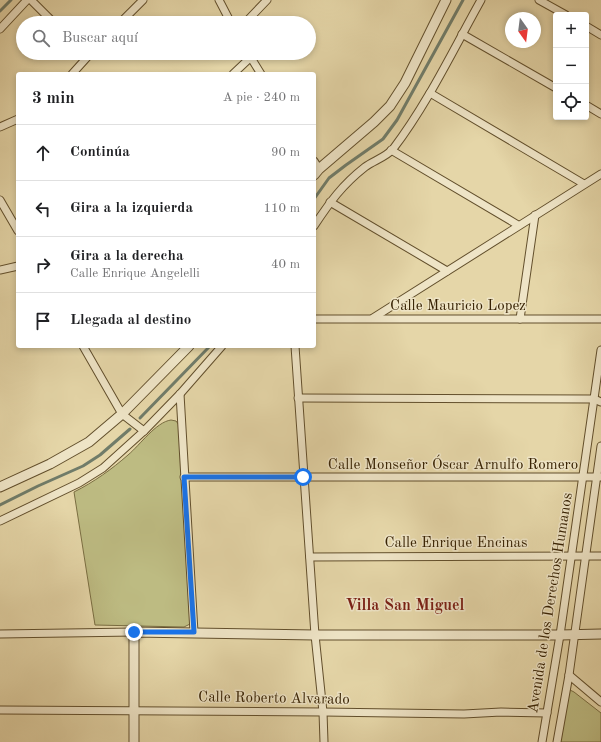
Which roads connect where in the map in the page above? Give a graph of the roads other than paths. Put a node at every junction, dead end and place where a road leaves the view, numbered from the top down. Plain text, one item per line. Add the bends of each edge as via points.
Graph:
1 (27, 0) edge
2 (31, 0) edge
3 (143, 0) edge
4 (219, 0) edge
5 (267, 0) edge
6 (446, 0) edge
7 (481, 0) edge
8 (539, 0) edge
9 (561, 12) edge
10 (47, 16) edge
11 (127, 16) edge
12 (227, 16) edge
13 (252, 16) edge
14 (589, 28) edge
15 (0, 29) edge
16 (462, 34) junction
17 (601, 35) edge
18 (83, 60) edge
19 (245, 60) edge
20 (252, 60) edge
21 (74, 72) edge
22 (235, 72) edge
23 (260, 72) edge
24 (553, 86) edge
25 (430, 93) junction
26 (589, 107) edge
27 (601, 114) edge
28 (16, 119) edge
29 (0, 127) edge
30 (391, 150) junction
31 (316, 168) edge
32 (601, 174) edge
33 (584, 184) junction
34 (0, 200) edge
35 (330, 202) junction
36 (535, 215) junction
37 (316, 223) edge
38 (518, 225) junction
39 (16, 228) edge
40 (16, 266) edge
41 (0, 270) edge
42 (448, 271) junction
43 (316, 319) edge
44 (372, 319) junction
45 (520, 319) junction
46 (601, 319) edge
47 (84, 348) edge
48 (187, 348) edge
49 (220, 348) edge
50 (295, 348) edge
51 (601, 350) edge
52 (180, 394) junction
53 (298, 398) junction
54 (598, 400) edge
55 (122, 414) junction
56 (144, 431) junction
57 (601, 446) edge
58 (184, 477) junction
59 (303, 477) junction
60 (599, 477) edge
61 (583, 478) junction
62 (0, 487) edge
63 (0, 521) edge
64 (571, 556) junction
65 (585, 556) junction
66 (601, 556) edge
67 (310, 557) junction
68 (134, 632) junction
69 (194, 632) junction
70 (0, 634) edge
71 (574, 634) junction
72 (601, 634) edge
73 (315, 635) junction
74 (560, 635) junction
75 (569, 675) junction
76 (601, 702) edge
77 (0, 710) edge
78 (134, 710) junction
79 (323, 712) junction
80 (547, 713) junction
81 (134, 742) edge
82 (324, 742) edge
83 (542, 742) edge
84 (557, 742) edge

1 - 15 street
2 - 10 street
3 - 11 street
4 - 12 street
5 - 13 street
6 - 31 street via 405,83 390,106
7 - 16 street
8 - 9 street
14 - 17 street
16 - 24 street
16 - 25 street
18 - 21 street
19 - 22 street
20 - 23 street
25 - 30 street
25 - 33 street
26 - 27 street
28 - 29 street
30 - 35 street via 366,167
30 - 38 street
32 - 33 street
33 - 36 street
34 - 39 street
35 - 37 street
35 - 42 street
36 - 38 street
36 - 45 street
38 - 42 street
40 - 41 street
42 - 44 street
43 - 44 street, Calle Mauricio Lopez
44 - 45 street, Calle Mauricio Lopez
45 - 46 street, Calle Mauricio Lopez
47 - 55 street
48 - 55 street
49 - 52 street
50 - 53 street
51 - 54 street, Avenida de los Derechos Humanos
52 - 56 street
52 - 58 street
53 - 54 street
53 - 59 street
54 - 61 street, Avenida de los Derechos Humanos
55 - 56 street
55 - 62 street via 89,442 50,464
56 - 63 street via 97,472
57 - 60 street, Avenida de los Derechos Humanos
58 - 59 street, Calle Monseñor Óscar Arnulfo Romero
58 - 69 street
59 - 61 street, Calle Monseñor Óscar Arnulfo Romero
59 - 67 street
60 - 61 street, Calle Monseñor Óscar Arnulfo Romero
60 - 65 street, Avenida de los Derechos Humanos
61 - 64 street, Avenida de los Derechos Humanos
64 - 65 street, Calle Enrique Encinas
64 - 67 street, Calle Enrique Encinas
64 - 74 street, Avenida de los Derechos Humanos
65 - 66 street, Calle Enrique Encinas
65 - 71 street, Avenida de los Derechos Humanos
67 - 73 street
68 - 69 street
68 - 70 street
68 - 78 street
69 - 73 street
71 - 72 street
71 - 74 street
71 - 75 street, Avenida de los Derechos Humanos
73 - 74 street
73 - 79 street
74 - 80 street, Avenida de los Derechos Humanos
75 - 76 street
75 - 84 street, Avenida de los Derechos Humanos
77 - 78 street, Calle Roberto Alvarado
78 - 79 street, Calle Roberto Alvarado
78 - 81 street
79 - 80 street, Calle Roberto Alvarado
79 - 82 street
80 - 83 street, Avenida de los Derechos Humanos

